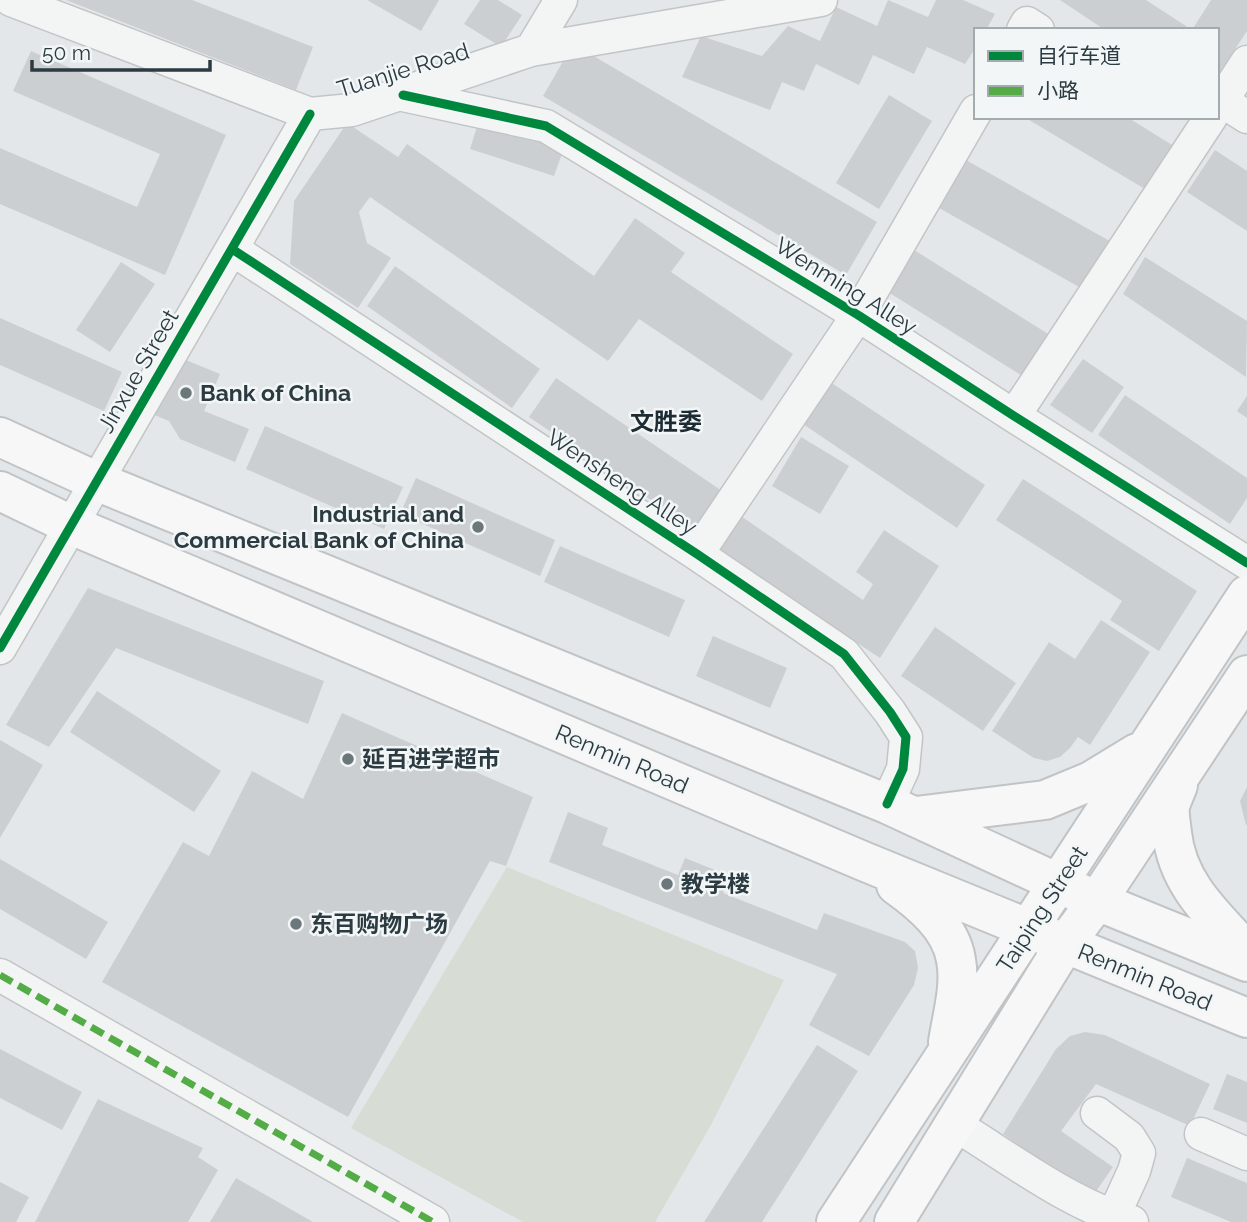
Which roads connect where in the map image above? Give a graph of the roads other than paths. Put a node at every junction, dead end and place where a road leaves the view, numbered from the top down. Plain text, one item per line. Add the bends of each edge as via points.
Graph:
1 (12, 0) edge
2 (561, 0) edge
3 (821, 0) edge
4 (531, 50) junction
5 (1247, 62) edge
6 (402, 95) junction
7 (1219, 112) edge
8 (310, 114) junction
9 (974, 114) edge
10 (1215, 119) edge
11 (232, 248) junction
12 (858, 314) junction
13 (1014, 416) junction
14 (0, 437) edge
15 (96, 481) junction
16 (0, 491) edge
17 (71, 525) junction
18 (697, 554) junction
19 (1247, 563) edge
20 (1247, 595) edge
21 (0, 648) edge
22 (1247, 675) edge
23 (1148, 747) junction
24 (1184, 769) junction
25 (900, 810) junction
26 (863, 861) junction
27 (1059, 882) junction
28 (1097, 901) junction
29 (1029, 928) junction
30 (1065, 944) junction
31 (1247, 952) edge
32 (1247, 962) edge
33 (0, 975) edge
34 (1247, 1018) edge
35 (947, 1052) junction
36 (1097, 1112) dead end
37 (954, 1124) junction
38 (1201, 1134) dead end
39 (1247, 1154) edge
40 (1123, 1219) edge
41 (433, 1222) edge
42 (836, 1222) edge
43 (894, 1222) edge

1 - 8 street, Tuanjie Road
2 - 4 street
3 - 4 street, Tuanjie Road
4 - 6 street, Tuanjie Road
5 - 7 street
6 - 8 street, Tuanjie Road via 352,110
6 - 12 street, Wenming Alley via 546,126
8 - 11 street, Jinxue Street
9 - 12 street
10 - 13 street
11 - 15 street, Jinxue Street
11 - 18 street, Wensheng Alley
12 - 13 street, Wenming Alley
12 - 18 street
13 - 19 street, Wenming Alley
14 - 15 main road
15 - 17 street, Jinxue Street
15 - 25 main road
16 - 17 main road, Renmin Road
17 - 21 street, Jinxue Street
17 - 26 main road, Renmin Road
18 - 25 street, Wensheng Alley via 844,654 890,712 906,737
20 - 23 main road, Taiping Street
22 - 24 main road, Taiping Street
23 - 25 main road via 1091,781 1045,800
23 - 27 main road, Taiping Street
24 - 28 main road, Taiping Street
24 - 31 main road via 1170,806 1172,842 1180,869 1196,895
25 - 27 main road
26 - 29 main road, Renmin Road
26 - 35 main road via 919,901 950,943 957,979
27 - 28 main road
27 - 29 main road, Taiping Street
28 - 30 main road, Taiping Street
28 - 32 main road
29 - 30 main road, Renmin Road
29 - 35 main road, Taiping Street
30 - 34 main road, Renmin Road
30 - 37 main road, Taiping Street
33 - 41 street
35 - 42 main road, Taiping Street
36 - 40 street via 1129,1137 1139,1153
37 - 40 street via 1079,1201
37 - 43 main road, Taiping Street
38 - 39 street

